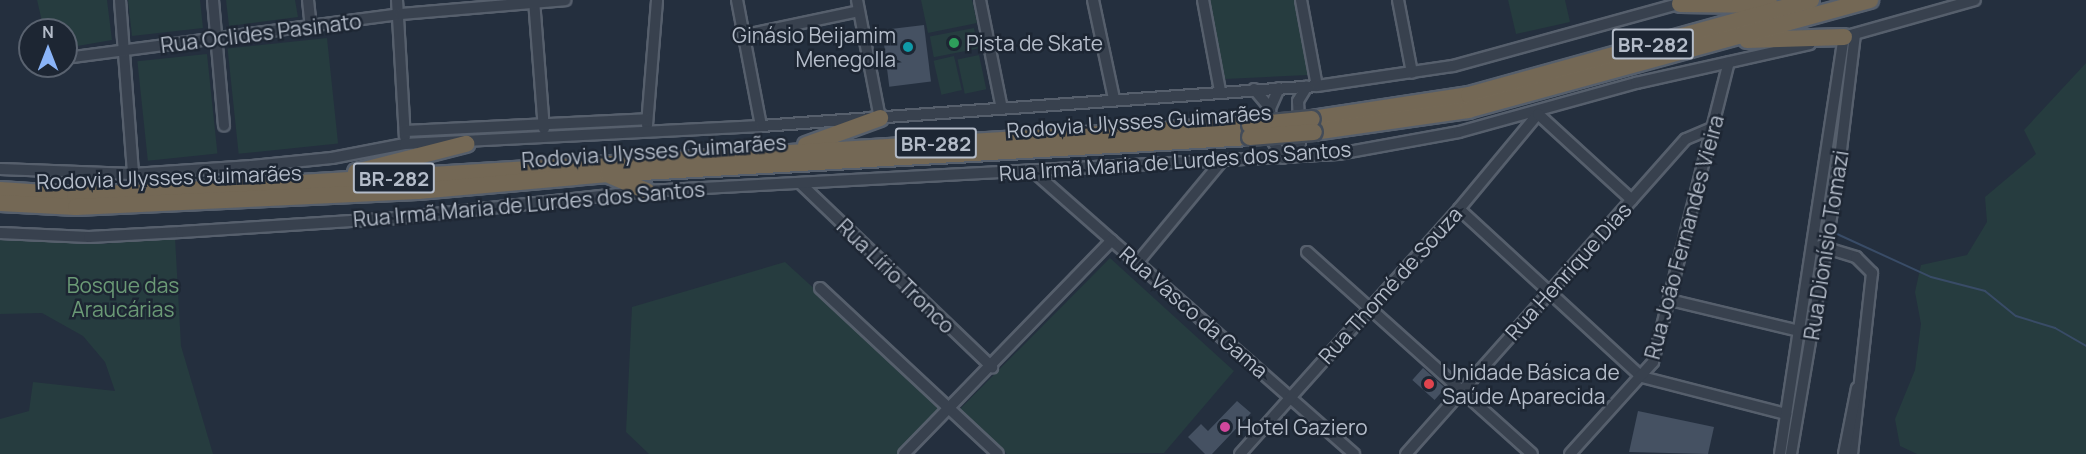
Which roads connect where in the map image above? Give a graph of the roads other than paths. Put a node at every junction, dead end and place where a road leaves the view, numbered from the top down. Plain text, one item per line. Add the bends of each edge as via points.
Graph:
1 (120, 0) edge
2 (213, 0) edge
3 (308, 0) edge
4 (397, 0) edge
5 (565, 0) edge
6 (657, 0) edge
7 (737, 0) edge
8 (980, 0) edge
9 (1094, 0) edge
10 (1203, 0) edge
11 (1301, 0) edge
12 (1398, 0) edge
13 (1811, 0) edge
14 (1870, 0) edge
15 (1975, 0) edge
16 (1683, 1) edge
17 (534, 2) edge
18 (858, 5) edge
19 (1789, 5) junction
20 (400, 14) junction
21 (311, 28) junction
22 (745, 35) junction
23 (1850, 36) junction
24 (216, 40) junction
25 (1704, 44) junction
26 (125, 49) junction
27 (78, 56) edge
28 (1729, 62) junction
29 (1412, 73) junction
30 (1312, 86) junction
31 (1283, 88) junction
32 (1254, 90) junction
33 (1838, 90) junction
34 (1220, 91) junction
35 (1850, 92) junction
36 (1114, 99) junction
37 (1298, 102) junction
38 (1270, 108) junction
39 (1002, 110) junction
40 (1538, 114) junction
41 (880, 118) junction
42 (647, 119) junction
43 (1313, 125) junction
44 (224, 126) dead end
45 (761, 126) junction
46 (1714, 127) junction
47 (544, 130) junction
48 (405, 131) junction
49 (646, 131) junction
50 (1250, 131) junction
51 (1272, 140) junction
52 (1830, 140) junction
53 (1300, 143) junction
54 (1843, 143) junction
55 (405, 144) junction
56 (466, 144) junction
57 (788, 151) junction
58 (1313, 156) junction
59 (1288, 157) junction
60 (1261, 159) junction
61 (1221, 162) junction
62 (0, 169) edge
63 (1034, 171) junction
64 (133, 174) junction
65 (608, 174) junction
66 (1824, 179) junction
67 (318, 182) junction
68 (1837, 183) junction
69 (801, 184) junction
70 (0, 190) edge
71 (647, 191) junction
72 (1632, 200) junction
73 (0, 203) edge
74 (1459, 209) junction
75 (0, 233) edge
76 (1112, 240) junction
77 (1819, 246) junction
78 (1307, 252) dead end
79 (1138, 262) junction
80 (1808, 278) junction
81 (1820, 280) junction
82 (820, 288) dead end
83 (1548, 291) junction
84 (1670, 300) junction
85 (1371, 305) junction
86 (1800, 331) junction
87 (1811, 334) junction
88 (992, 367) junction
89 (1642, 377) junction
90 (1859, 386) junction
91 (1464, 390) junction
92 (1290, 396) junction
93 (951, 408) junction
94 (1786, 414) junction
95 (904, 454) edge
96 (998, 454) edge
97 (1240, 454) edge
98 (1354, 454) edge
99 (1406, 454) edge
100 (1532, 454) edge
101 (1570, 454) edge
102 (1780, 454) edge
103 (1791, 454) edge
104 (1844, 454) edge
105 (1851, 454) edge

1 - 26 street
2 - 24 street
3 - 21 street
4 - 20 street
5 - 17 street, Rua Oclides Pasinato
6 - 42 street
7 - 22 street
8 - 39 street
9 - 36 street
10 - 34 street
11 - 30 street
12 - 29 street
13 - 19 highway, Rodovia Ulysses Guimarães / BR-282
14 - 25 highway, Rodovia Ulysses Guimarães / BR-282
15 - 23 street, Rua Irmã Maria de Lurdes dos Santos
16 - 19 highway
16 - 29 street via 1542,44
17 - 20 street, Rua Oclides Pasinato
17 - 47 street
18 - 22 street
18 - 41 street
19 - 43 highway, Rodovia Ulysses Guimarães / BR-282 via 1469,95
20 - 21 street, Rua Oclides Pasinato
20 - 48 street
21 - 24 street, Rua Oclides Pasinato
22 - 45 street
23 - 25 highway
23 - 28 street, Rua Irmã Maria de Lurdes dos Santos
23 - 33 street, Rua Dionísio Tomazi
23 - 35 street, Rua Dionísio Tomazi
24 - 26 street, Rua Oclides Pasinato
24 - 44 street
25 - 43 highway, Rodovia Ulysses Guimarães / BR-282 via 1458,112
26 - 27 street, Rua Oclides Pasinato
26 - 64 street
28 - 40 street, Rua Irmã Maria de Lurdes dos Santos via 1636,83
28 - 46 street, Rua João Fernandes Vieira
29 - 30 street
30 - 31 street
30 - 37 street
31 - 32 street
31 - 37 street
31 - 38 street
32 - 34 street
32 - 38 street
33 - 35 street
33 - 52 street, Rua Dionísio Tomazi
34 - 36 street
35 - 54 street, Rua Dionísio Tomazi
36 - 39 street
37 - 53 street
38 - 51 street
39 - 41 street
40 - 58 street, Rua Irmã Maria de Lurdes dos Santos via 1459,132
40 - 72 street
40 - 74 street, Rua Thomé de Souza
41 - 45 street
41 - 57 highway
42 - 47 street
42 - 49 street
43 - 50 highway, Rodovia Ulysses Guimarães / BR-282, bridge
45 - 49 street
46 - 72 street, Rua Henrique Dias via 1686,139
46 - 84 street, Rua João Fernandes Vieira
47 - 48 street
47 - 49 street
47 - 56 street
48 - 55 street
50 - 57 highway, Rodovia Ulysses Guimarães / BR-282
50 - 65 highway, Rodovia Ulysses Guimarães / BR-282
51 - 59 street
51 - 60 street
52 - 54 street
52 - 66 street, Rua Dionísio Tomazi
53 - 58 street
53 - 59 street
54 - 68 street, Rua Dionísio Tomazi
55 - 56 street
55 - 64 street via 332,158
56 - 67 highway
57 - 67 highway, Rodovia Ulysses Guimarães / BR-282
58 - 59 street, Rua Irmã Maria de Lurdes dos Santos
59 - 60 street, Rua Irmã Maria de Lurdes dos Santos
60 - 61 street, Rua Irmã Maria de Lurdes dos Santos
61 - 63 street, Rua Irmã Maria de Lurdes dos Santos
61 - 79 street
62 - 64 street
63 - 69 street, Rua Irmã Maria de Lurdes dos Santos
63 - 76 street, Rua Vasco da Gama
65 - 71 highway
65 - 73 highway, Rodovia Ulysses Guimarães / BR-282 via 418,191 153,204
66 - 68 street
66 - 77 street, Rua Dionísio Tomazi
67 - 70 highway, Rodovia Ulysses Guimarães / BR-282 via 75,195
68 - 77 street, Rua Dionísio Tomazi
69 - 71 street, Rua Irmã Maria de Lurdes dos Santos
69 - 88 street, Rua Lírio Tronco
71 - 75 street, Rua Irmã Maria de Lurdes dos Santos via 398,218 89,237
72 - 83 street, Rua Henrique Dias
74 - 83 street
74 - 85 street, Rua Thomé de Souza
76 - 79 street, Rua Vasco da Gama
76 - 88 street
77 - 80 street, Rua Dionísio Tomazi
77 - 81 street, Rua Dionísio Tomazi
77 - 90 street via 1856,257 1872,273
78 - 85 street
79 - 92 street, Rua Vasco da Gama
80 - 81 street
80 - 86 street, Rua Dionísio Tomazi
81 - 87 street, Rua Dionísio Tomazi
82 - 93 street
83 - 89 street
83 - 91 street, Rua Henrique Dias
84 - 86 street
84 - 89 street, Rua João Fernandes Vieira via 1653,362
85 - 91 street
85 - 92 street, Rua Thomé de Souza
86 - 87 street
86 - 94 street, Rua Dionísio Tomazi
87 - 103 street, Rua Dionísio Tomazi
88 - 93 street
89 - 94 street
89 - 101 street, Rua João Fernandes Vieira
90 - 104 street
90 - 105 street
91 - 99 street, Rua Henrique Dias
91 - 100 street
92 - 97 street, Rua Thomé de Souza
92 - 98 street, Rua Vasco da Gama
93 - 95 street
93 - 96 street
94 - 102 street, Rua Dionísio Tomazi

